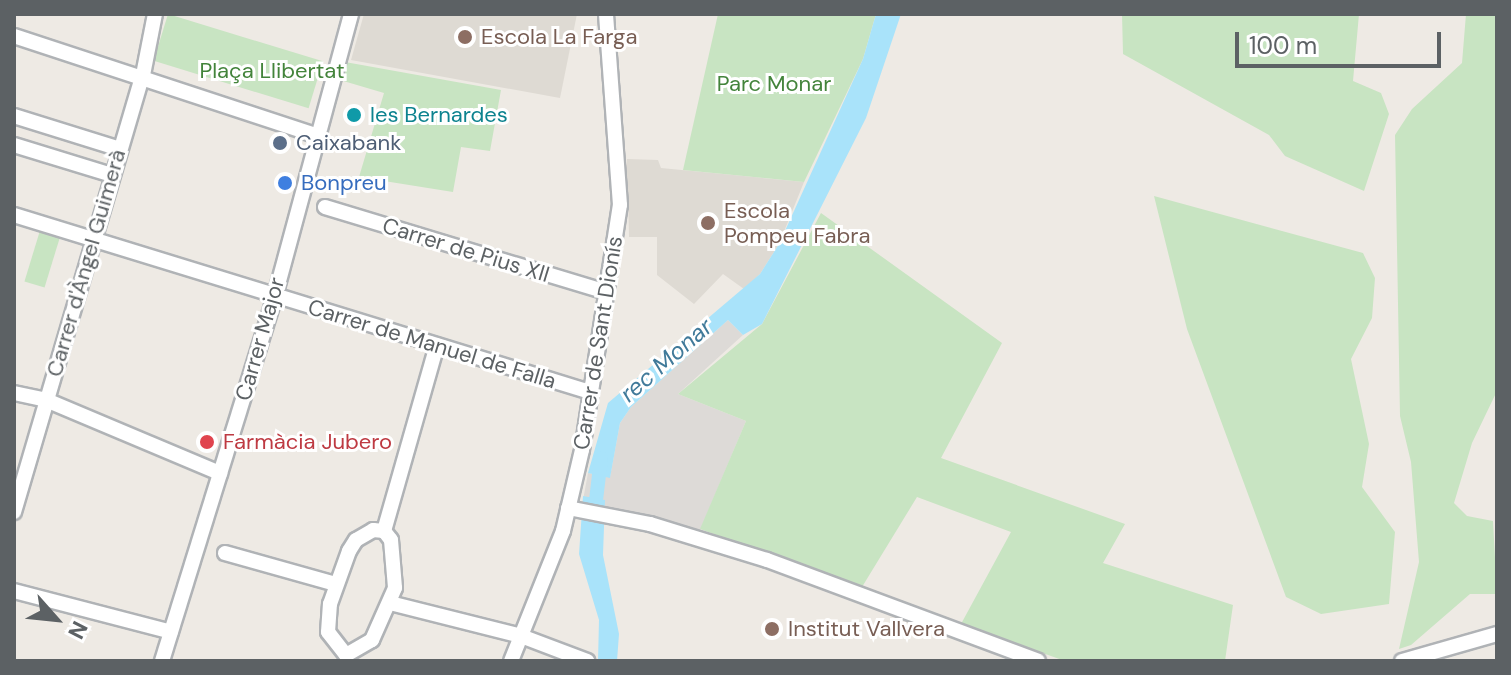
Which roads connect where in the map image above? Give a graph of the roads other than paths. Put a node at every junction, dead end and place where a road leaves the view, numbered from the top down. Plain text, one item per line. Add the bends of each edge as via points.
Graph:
1 (155, 14) edge
2 (351, 14) edge
3 (606, 14) edge
4 (14, 36) edge
5 (143, 75) junction
6 (14, 116) edge
7 (319, 136) junction
8 (14, 145) edge
9 (120, 149) junction
10 (112, 175) junction
11 (325, 207) dead end
12 (14, 215) edge
13 (92, 240) junction
14 (606, 292) junction
15 (275, 296) junction
16 (437, 345) junction
17 (590, 392) junction
18 (14, 393) edge
19 (46, 400) junction
20 (220, 473) junction
21 (573, 509) junction
22 (14, 512) edge
23 (384, 531) junction
24 (225, 553) dead end
25 (335, 584) junction
26 (14, 591) edge
27 (390, 603) junction
28 (171, 632) junction
29 (1497, 634) edge
30 (521, 636) junction
31 (345, 658) edge
32 (162, 661) edge
33 (511, 661) edge
34 (587, 661) edge
35 (1038, 661) edge
36 (1402, 661) edge

1 - 5 street, Carrer d'Àngel Guimerà
2 - 7 street, Carrer Major
3 - 14 street, Carrer de Sant Dionís via 620,205
4 - 5 street
5 - 7 street
5 - 9 street, Carrer d'Àngel Guimerà
6 - 9 street
7 - 15 street, Carrer Major
8 - 10 street
9 - 10 street, Carrer d'Àngel Guimerà
10 - 13 street, Carrer d'Àngel Guimerà
11 - 14 street, Carrer de Pius XII
12 - 13 street, Carrer de Manuel de Falla
13 - 15 street, Carrer de Manuel de Falla
13 - 19 street, Carrer d'Àngel Guimerà
14 - 17 street, Carrer de Sant Dionís
15 - 16 street, Carrer de Manuel de Falla
15 - 20 street, Carrer Major
16 - 17 street, Carrer de Manuel de Falla
16 - 23 street
17 - 21 street, Carrer de Sant Dionís
18 - 19 street
19 - 20 street
19 - 22 street, Carrer d'Àngel Guimerà
20 - 28 street, Carrer Major
21 - 30 street, Carrer de Sant Dionís
21 - 35 street via 767,560
23 - 25 street via 356,540
23 - 27 street via 396,564
24 - 25 street
25 - 31 street via 328,632
26 - 28 street
27 - 30 street
27 - 31 street via 372,640
28 - 32 street, Carrer Major
29 - 36 street
30 - 33 street, Carrer de Sant Dionís
30 - 34 street

